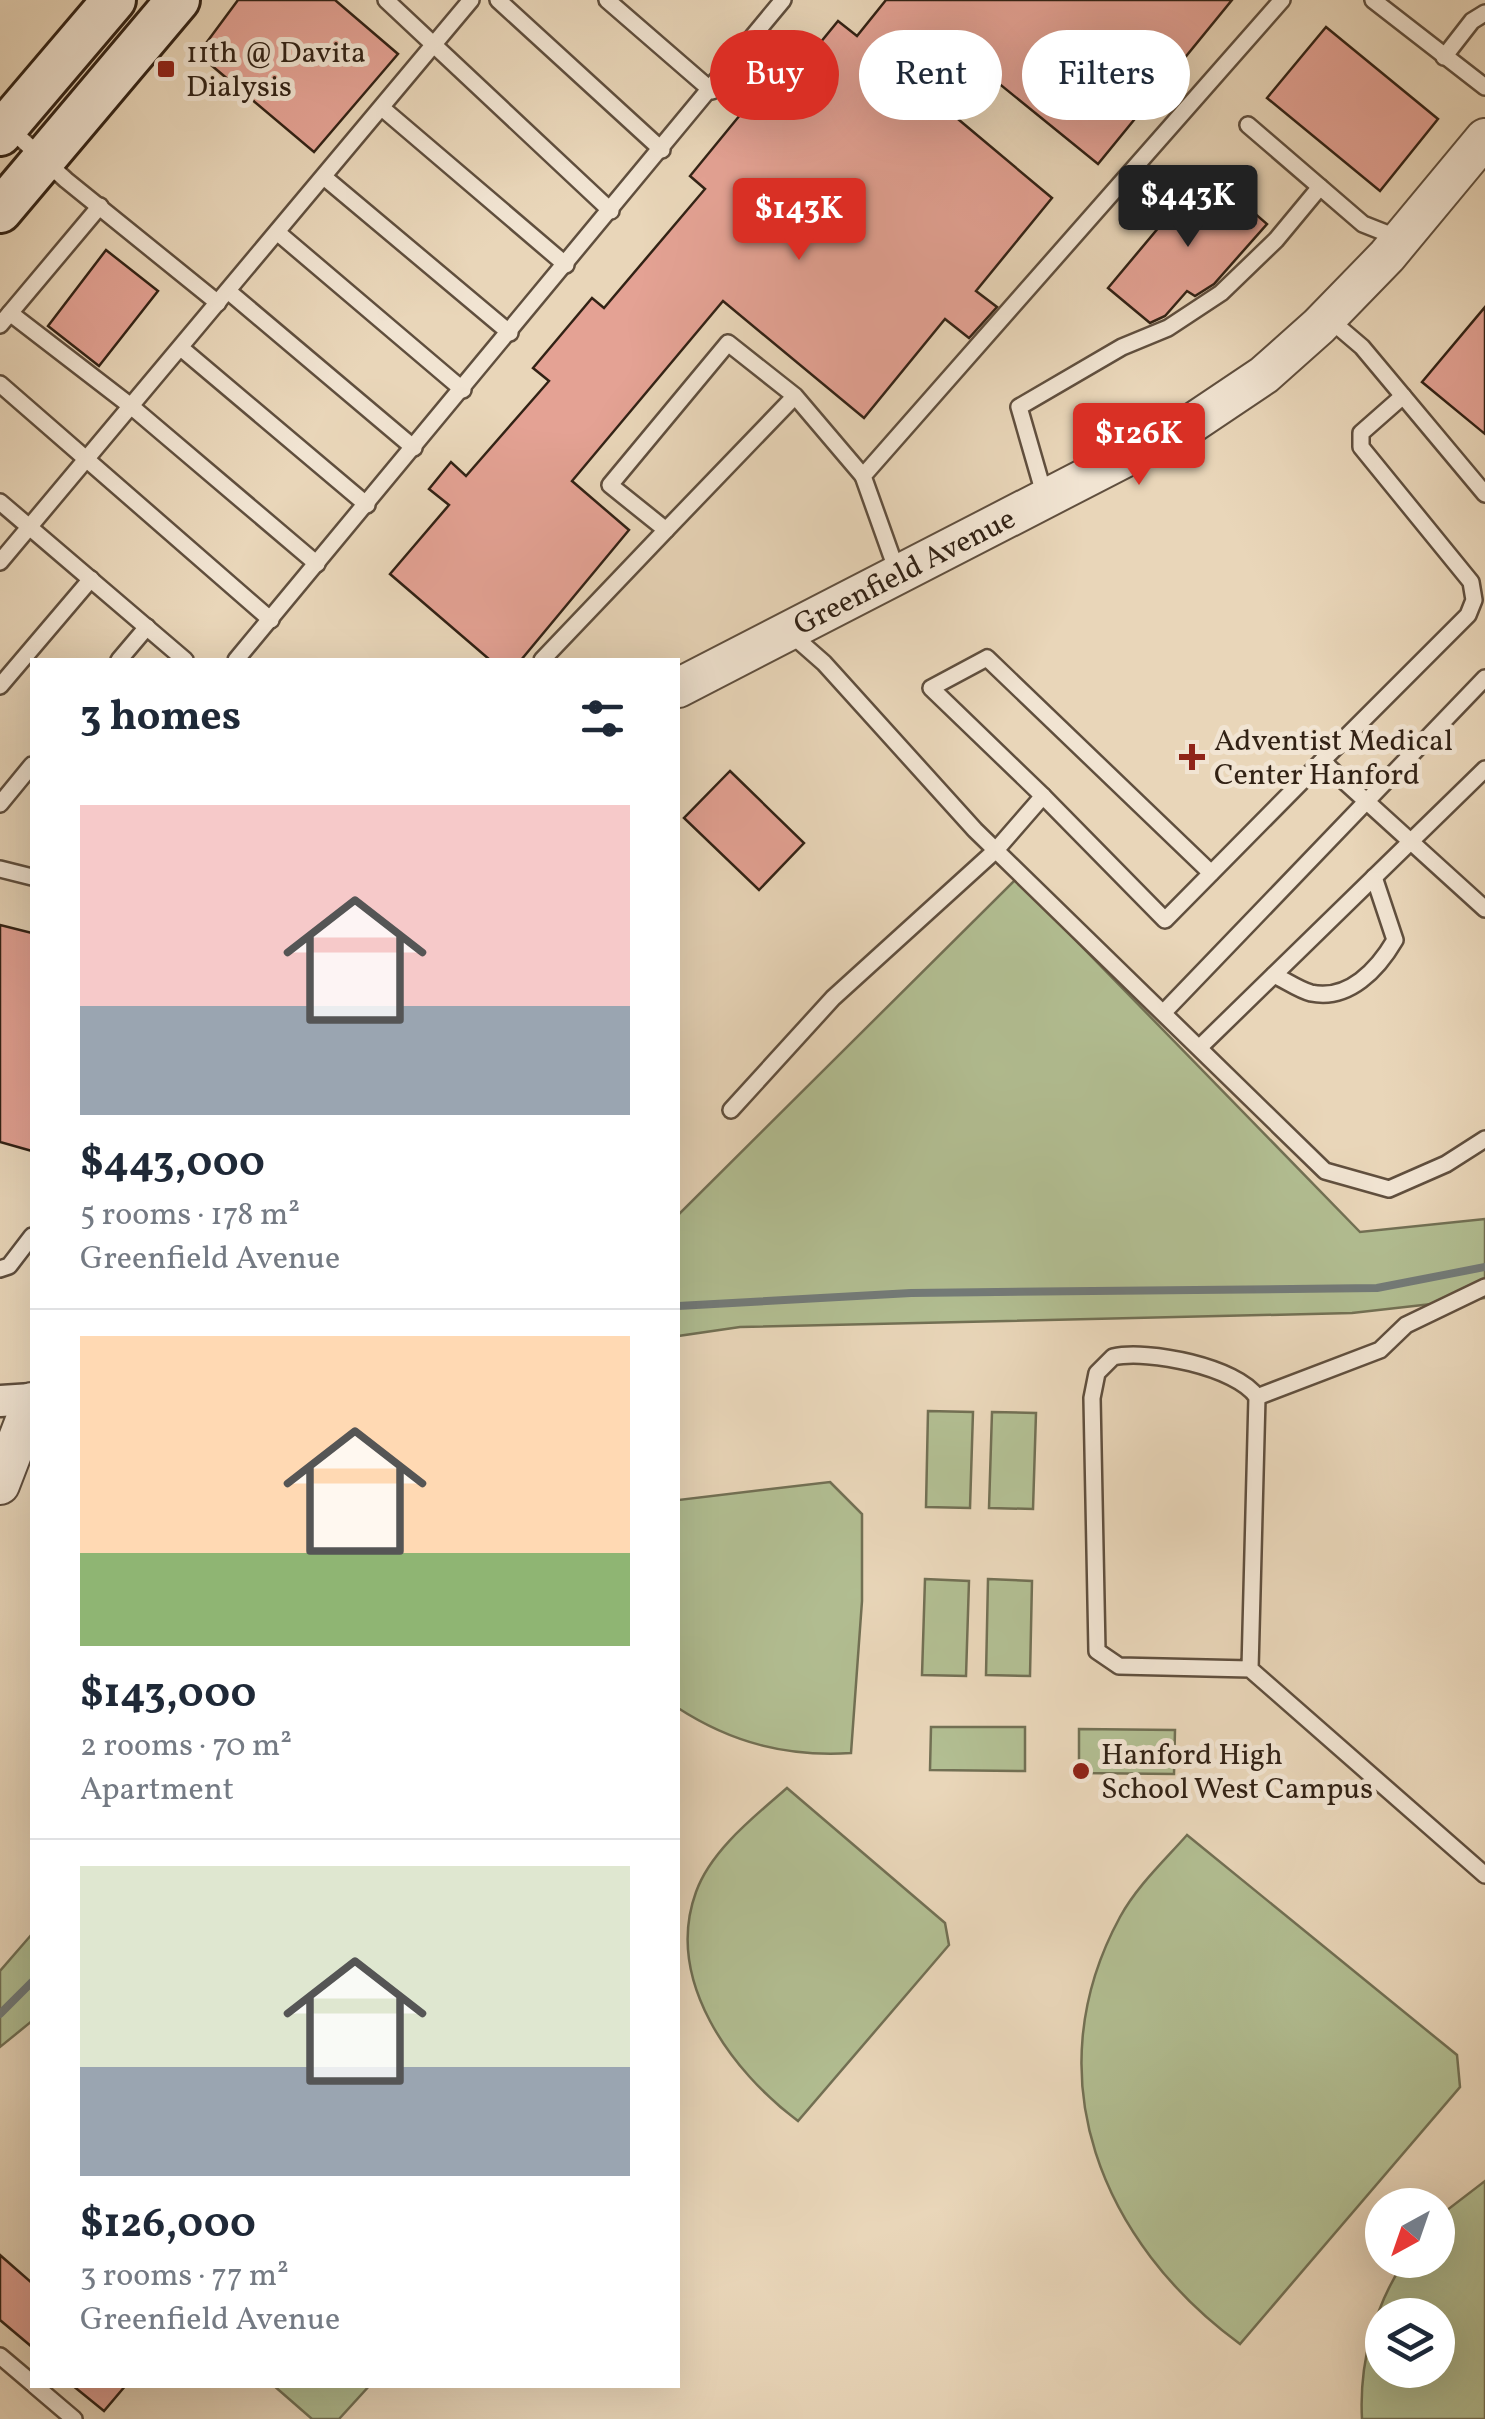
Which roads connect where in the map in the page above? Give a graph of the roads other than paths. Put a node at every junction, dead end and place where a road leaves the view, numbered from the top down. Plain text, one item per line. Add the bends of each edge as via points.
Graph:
1 (114, 0) edge
2 (178, 0) edge
3 (386, 0) edge
4 (471, 0) edge
5 (498, 0) edge
6 (606, 0) edge
7 (783, 0) edge
8 (1282, 0) edge
9 (1373, 0) edge
10 (1471, 0) edge
11 (1485, 12) edge
12 (760, 30) edge
13 (436, 44) junction
14 (1444, 57) junction
15 (1485, 87) edge
16 (710, 89) edge
17 (710, 93) edge
18 (382, 108) junction
19 (1248, 125) dead end
20 (4, 130) edge
21 (1485, 138) edge
22 (662, 150) junction
23 (45, 158) junction
24 (324, 177) junction
25 (1320, 187) junction
26 (100, 206) junction
27 (0, 211) edge
28 (611, 211) junction
29 (277, 232) junction
30 (1401, 239) junction
31 (566, 265) junction
32 (223, 297) junction
33 (1328, 318) junction
34 (5, 319) edge
35 (510, 333) junction
36 (181, 348) junction
37 (0, 384) edge
38 (463, 390) junction
39 (795, 396) junction
40 (1403, 396) junction
41 (132, 407) junction
42 (414, 448) junction
43 (88, 459) junction
44 (863, 476) junction
45 (1485, 493) edge
46 (1045, 498) junction
47 (0, 502) edge
48 (367, 504) junction
49 (30, 528) junction
50 (666, 530) junction
51 (0, 562) edge
52 (318, 564) junction
53 (898, 574) junction
54 (91, 579) junction
55 (271, 620) junction
56 (147, 627) junction
57 (788, 631) junction
58 (121, 658) edge
59 (184, 658) edge
60 (238, 658) edge
61 (544, 658) edge
62 (1485, 678) edge
63 (0, 686) edge
64 (680, 687) edge
65 (1322, 761) junction
66 (30, 767) edge
67 (1485, 770) edge
68 (1043, 796) junction
69 (1365, 801) junction
70 (0, 804) edge
71 (1410, 843) junction
72 (996, 850) junction
73 (0, 869) edge
74 (1210, 874) junction
75 (30, 876) edge
76 (1374, 878) junction
77 (1482, 900) edge
78 (1274, 974) junction
79 (1164, 1012) junction
80 (1200, 1047) junction
81 (731, 1110) dead end
82 (1485, 1139) edge
83 (30, 1238) edge
84 (0, 1269) edge
85 (1485, 1287) edge
86 (1257, 1397) junction
87 (30, 1400) edge
88 (0, 1401) edge
89 (30, 1405) edge
90 (0, 1485) edge
91 (1250, 1669) junction
92 (1485, 1875) edge
93 (0, 2356) edge
94 (30, 2381) edge
95 (39, 2388) edge
96 (74, 2419) edge

1 - 20 main road
2 - 23 main road
3 - 13 lane
4 - 13 lane
5 - 22 lane
6 - 16 lane
7 - 12 lane
8 - 44 lane
9 - 14 lane
10 - 11 lane
11 - 14 lane
13 - 18 lane
13 - 28 lane
14 - 15 lane
17 - 22 lane
18 - 24 lane
18 - 31 lane
19 - 25 lane
20 - 23 lane
21 - 30 street, Greenfield Avenue
22 - 28 lane
23 - 26 lane
23 - 27 main road
24 - 29 lane
24 - 35 lane
25 - 30 lane via 1362,224
25 - 46 lane via 1221,293 1019,407
26 - 32 lane
26 - 34 lane
28 - 31 lane
29 - 32 lane
29 - 38 lane
30 - 33 street, Greenfield Avenue
31 - 35 lane
32 - 36 lane
32 - 42 lane
33 - 40 lane
33 - 46 street, Greenfield Avenue via 1264,376 1194,422
34 - 41 lane
35 - 38 lane
36 - 41 lane
36 - 48 lane
37 - 43 lane
38 - 42 lane
39 - 44 lane
39 - 50 lane
39 - 50 lane via 728,343 610,485
40 - 45 lane
40 - 65 lane via 1361,433 1360,448 1471,582 1474,600 1468,615
41 - 43 lane
41 - 52 lane
42 - 48 lane
43 - 49 lane
43 - 55 lane
44 - 53 lane
46 - 53 street, Greenfield Avenue
47 - 49 lane
48 - 52 lane
49 - 51 lane
49 - 54 lane
50 - 61 lane
52 - 55 lane
53 - 57 street, Greenfield Avenue
54 - 56 lane
54 - 63 lane
55 - 60 lane
56 - 58 lane
56 - 59 lane
57 - 64 street, Greenfield Avenue
57 - 72 lane
62 - 69 lane
65 - 69 lane
65 - 74 lane
66 - 70 lane
67 - 71 lane
68 - 72 lane
68 - 74 lane via 1165,920
68 - 74 lane via 932,688 987,658
69 - 71 lane
69 - 79 lane
71 - 76 lane
71 - 77 lane
72 - 79 lane
72 - 81 lane via 834,998
73 - 75 lane
76 - 78 lane
76 - 78 lane via 1394,940 1380,966 1345,990 1311,993
78 - 80 lane
79 - 80 lane
80 - 82 lane via 1325,1172 1389,1190
83 - 84 lane
85 - 86 lane via 1406,1325 1380,1350
86 - 91 lane
86 - 91 lane via 1244,1382 1206,1366 1122,1355 1101,1366 1092,1398 1096,1651 1119,1666
87 - 88 street
89 - 90 street
91 - 92 lane
93 - 94 lane
95 - 96 lane

